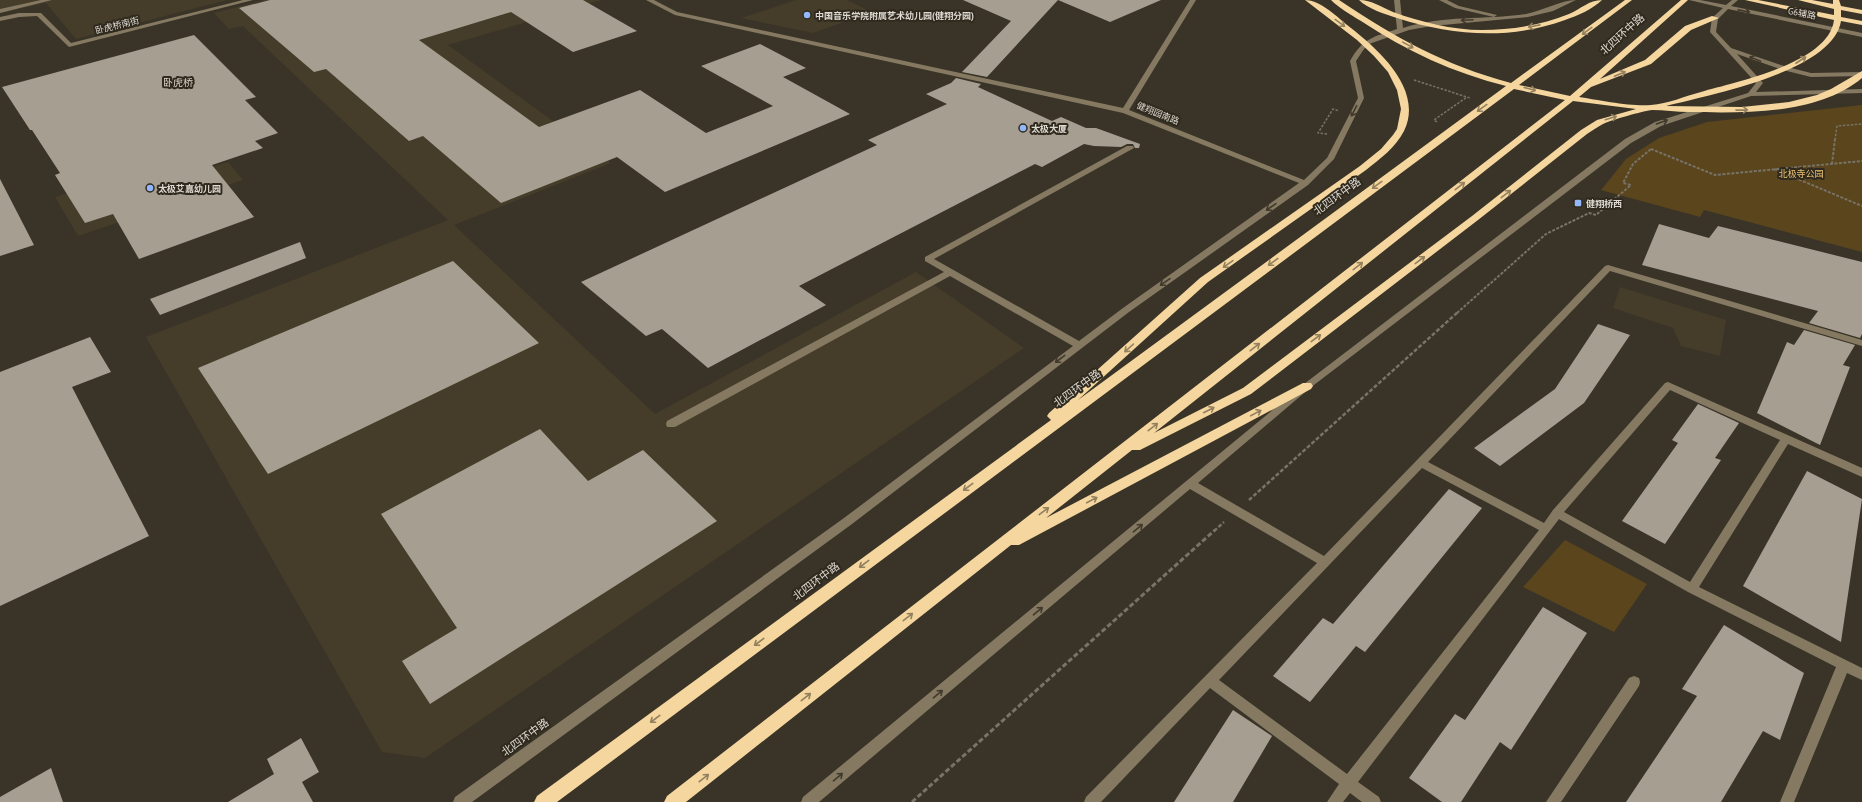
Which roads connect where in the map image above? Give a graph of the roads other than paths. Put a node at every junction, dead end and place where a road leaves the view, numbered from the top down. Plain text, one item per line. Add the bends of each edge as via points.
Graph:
1 (49, 0) edge
2 (250, 0) edge
3 (650, 0) edge
4 (1192, 0) edge
5 (1308, 0) edge
6 (1334, 0) edge
7 (1362, 0) edge
8 (1398, 0) edge
9 (1442, 0) edge
10 (1573, 0) edge
11 (1599, 0) edge
12 (1629, 0) edge
13 (1685, 0) edge
14 (1692, 0) edge
15 (1735, 0) edge
16 (1748, 0) edge
17 (1801, 0) edge
18 (1836, 0) edge
19 (0, 11) edge
20 (1862, 12) edge
21 (1511, 18) junction
22 (1715, 18) junction
23 (0, 19) edge
24 (1862, 23) edge
25 (1400, 30) junction
26 (1862, 34) edge
27 (1728, 48) junction
28 (1862, 74) edge
29 (1584, 89) junction
30 (1862, 91) edge
31 (1750, 94) junction
32 (1125, 111) junction
33 (1130, 148) dead end
34 (1305, 183) junction
35 (950, 272) junction
36 (1862, 343) edge
37 (1079, 345) junction
38 (1307, 386) junction
39 (671, 424) dead end
40 (1786, 438) junction
41 (1112, 460) junction
42 (1421, 462) junction
43 (1000, 463) junction
44 (1862, 473) edge
45 (1190, 484) junction
46 (1557, 513) junction
47 (1546, 529) junction
48 (983, 558) junction
49 (1325, 562) junction
50 (1692, 589) junction
51 (1844, 664) junction
52 (1862, 674) edge
53 (1209, 680) junction
54 (1634, 682) dead end
55 (1348, 783) junction
56 (460, 802) edge
57 (543, 802) edge
58 (673, 802) edge
59 (808, 802) edge
60 (1091, 802) edge
61 (1334, 802) edge
62 (1374, 802) edge
63 (1553, 802) edge
64 (1787, 802) edge

1 - 19 street
2 - 23 street, 卧虎桥南街 via 77,44 69,44 39,14
3 - 32 street via 675,13
4 - 32 street, 健翔园南路
5 -> 43 highway via 1353,32 1387,66 1401,87 1405,107 1401,129 1388,148 1363,168 1204,280
6 -> 28 highway via 1426,56 1456,67 1535,90 1629,106 1682,110 1753,110 1791,105 1821,97
11 -> 7 highway via 1563,20 1512,30 1483,31 1448,28 1410,20 1379,10
8 - 25 street
9 - 21 street via 1457,7
10 - 21 street via 1536,15
12 -> 43 highway, 北四环中路
13 - 29 highway, 北四环中路
14 -> 26 street, G6辅路
15 - 22 street
16 - 24 highway
17 - 20 highway
41 -> 18 highway via 1247,391 1600,122 1771,75 1804,59 1818,49 1837,27
21 -> 25 street via 1428,23
22 - 27 street via 1713,32
29 -> 22 highway via 1648,62 1688,28
25 -> 34 street, 北四环中路 via 1365,43 1353,61 1361,98 1330,159
28 -> 27 street via 1811,75 1758,61
27 - 31 street via 1760,83
41 -> 29 highway, 北四环中路
30 - 31 street
38 -> 31 street via 1628,141 1658,124
32 - 34 street, 健翔园南路
33 - 35 street via 928,259
34 -> 37 street, 北四环中路
35 - 37 street
35 - 39 street
36 - 42 street via 1608,268
37 -> 56 street, 北四环中路 via 848,521
38 - 45 street
48 -> 38 highway
40 - 44 street
40 - 46 street via 1668,385
40 - 50 street
48 -> 41 highway, 北四环中路
42 - 47 street
42 - 49 street
43 -> 57 highway, 北四环中路
45 - 49 street
59 -> 45 street
46 - 47 street
46 - 50 street
47 - 55 street
58 -> 48 highway, 北四环中路
49 - 53 street
50 - 51 street
51 - 52 street
51 - 64 street
53 - 55 street
53 - 60 street
54 - 63 street
55 - 61 street
55 - 62 street

